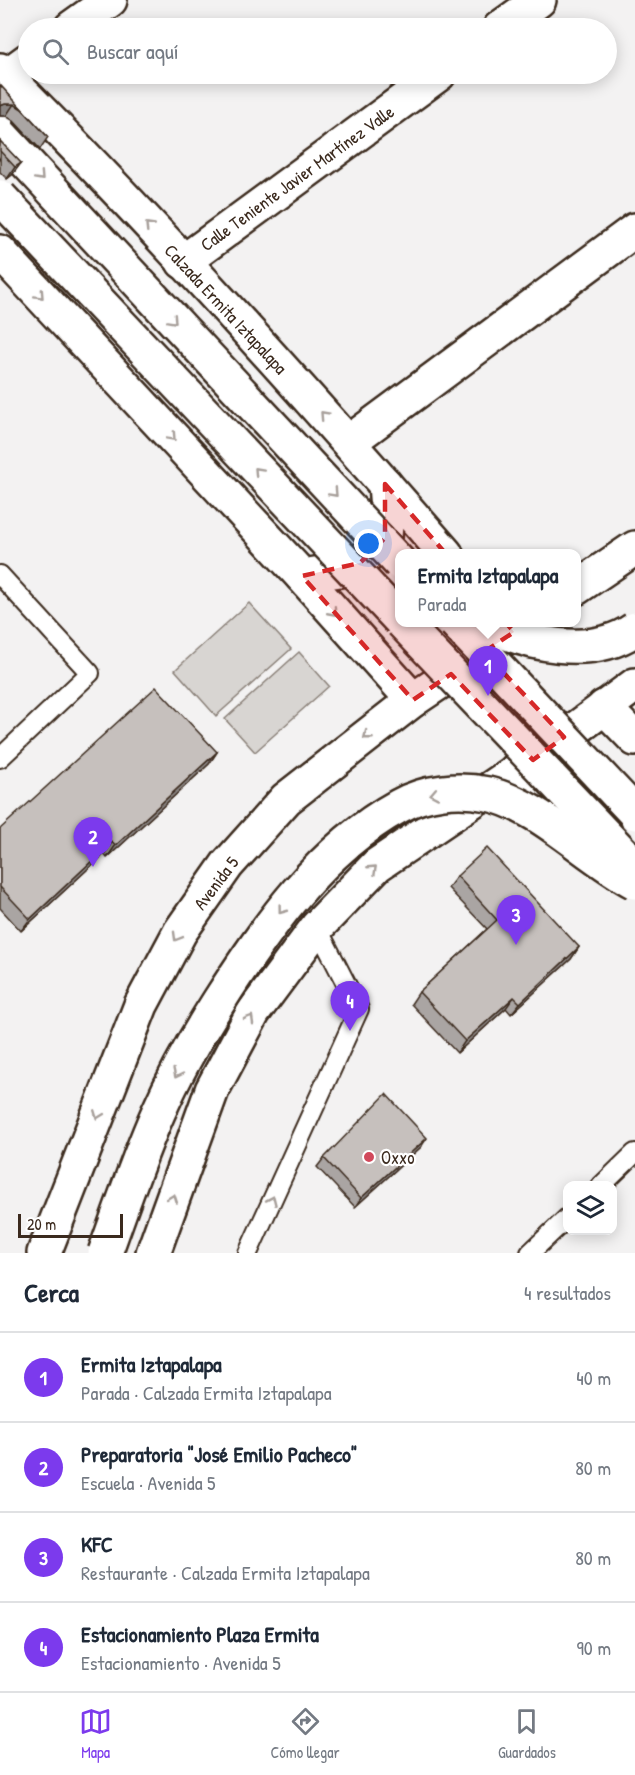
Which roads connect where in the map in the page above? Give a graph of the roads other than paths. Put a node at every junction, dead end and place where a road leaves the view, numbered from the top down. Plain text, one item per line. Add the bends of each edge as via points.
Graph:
1 (110, 0) edge
2 (539, 0) edge
3 (85, 18) edge
4 (514, 18) edge
5 (25, 84) edge
6 (425, 84) edge
7 (0, 134) edge
8 (0, 197) edge
9 (635, 230) edge
10 (0, 252) edge
11 (183, 262) junction
12 (349, 442) junction
13 (385, 483) junction
14 (635, 548) edge
15 (442, 549) edge
16 (395, 559) edge
17 (0, 575) edge
18 (302, 576) junction
19 (581, 585) edge
20 (395, 616) edge
21 (406, 627) edge
22 (461, 627) edge
23 (494, 627) edge
24 (515, 627) edge
25 (635, 629) edge
26 (635, 685) edge
27 (413, 700) junction
28 (604, 707) junction
29 (635, 739) edge
30 (0, 758) edge
31 (516, 770) junction
32 (635, 813) edge
33 (635, 866) edge
34 (635, 882) edge
35 (635, 892) edge
36 (317, 927) junction
37 (635, 1153) edge
38 (605, 1181) edge
39 (563, 1221) edge
40 (44, 1253) edge
41 (105, 1253) edge
42 (153, 1253) edge
43 (248, 1253) edge
44 (530, 1253) edge

1 - 3 main road
2 - 4 main road
11 -> 5 main road, Calzada Ermita Iztapalapa
6 - 11 main road, Calle Teniente Javier Martínez Valle
7 -> 16 main road, bridge
20 -> 8 main road, bridge
9 - 12 main road
10 -> 18 main road
12 -> 11 main road, Calzada Ermita Iztapalapa
12 - 13 main road, Calzada Ermita Iztapalapa
13 - 15 main road, Calzada Ermita Iztapalapa
13 - 18 main road via 385,538 360,563
14 - 19 main road
17 - 30 lane via 90,672
18 -> 27 main road
21 - 33 main road, bridge
22 - 32 main road, bridge
23 - 25 main road, bridge via 523,638 571,646 609,642
24 - 27 main road, Avenida 5
26 - 28 main road
27 -> 40 main road, Avenida 5 via 286,799 227,865 180,932 141,1005
28 - 29 main road
28 - 31 main road
31 - 35 main road
36 -> 31 main road via 377,865
34 -> 41 main road, bridge via 528,810 488,794 467,791 422,796 368,826 287,904 232,981 180,1065 158,1112
42 -> 36 main road via 212,1090 253,1013
43 -> 36 lane via 359,1009
37 - 38 lane
39 - 44 lane

